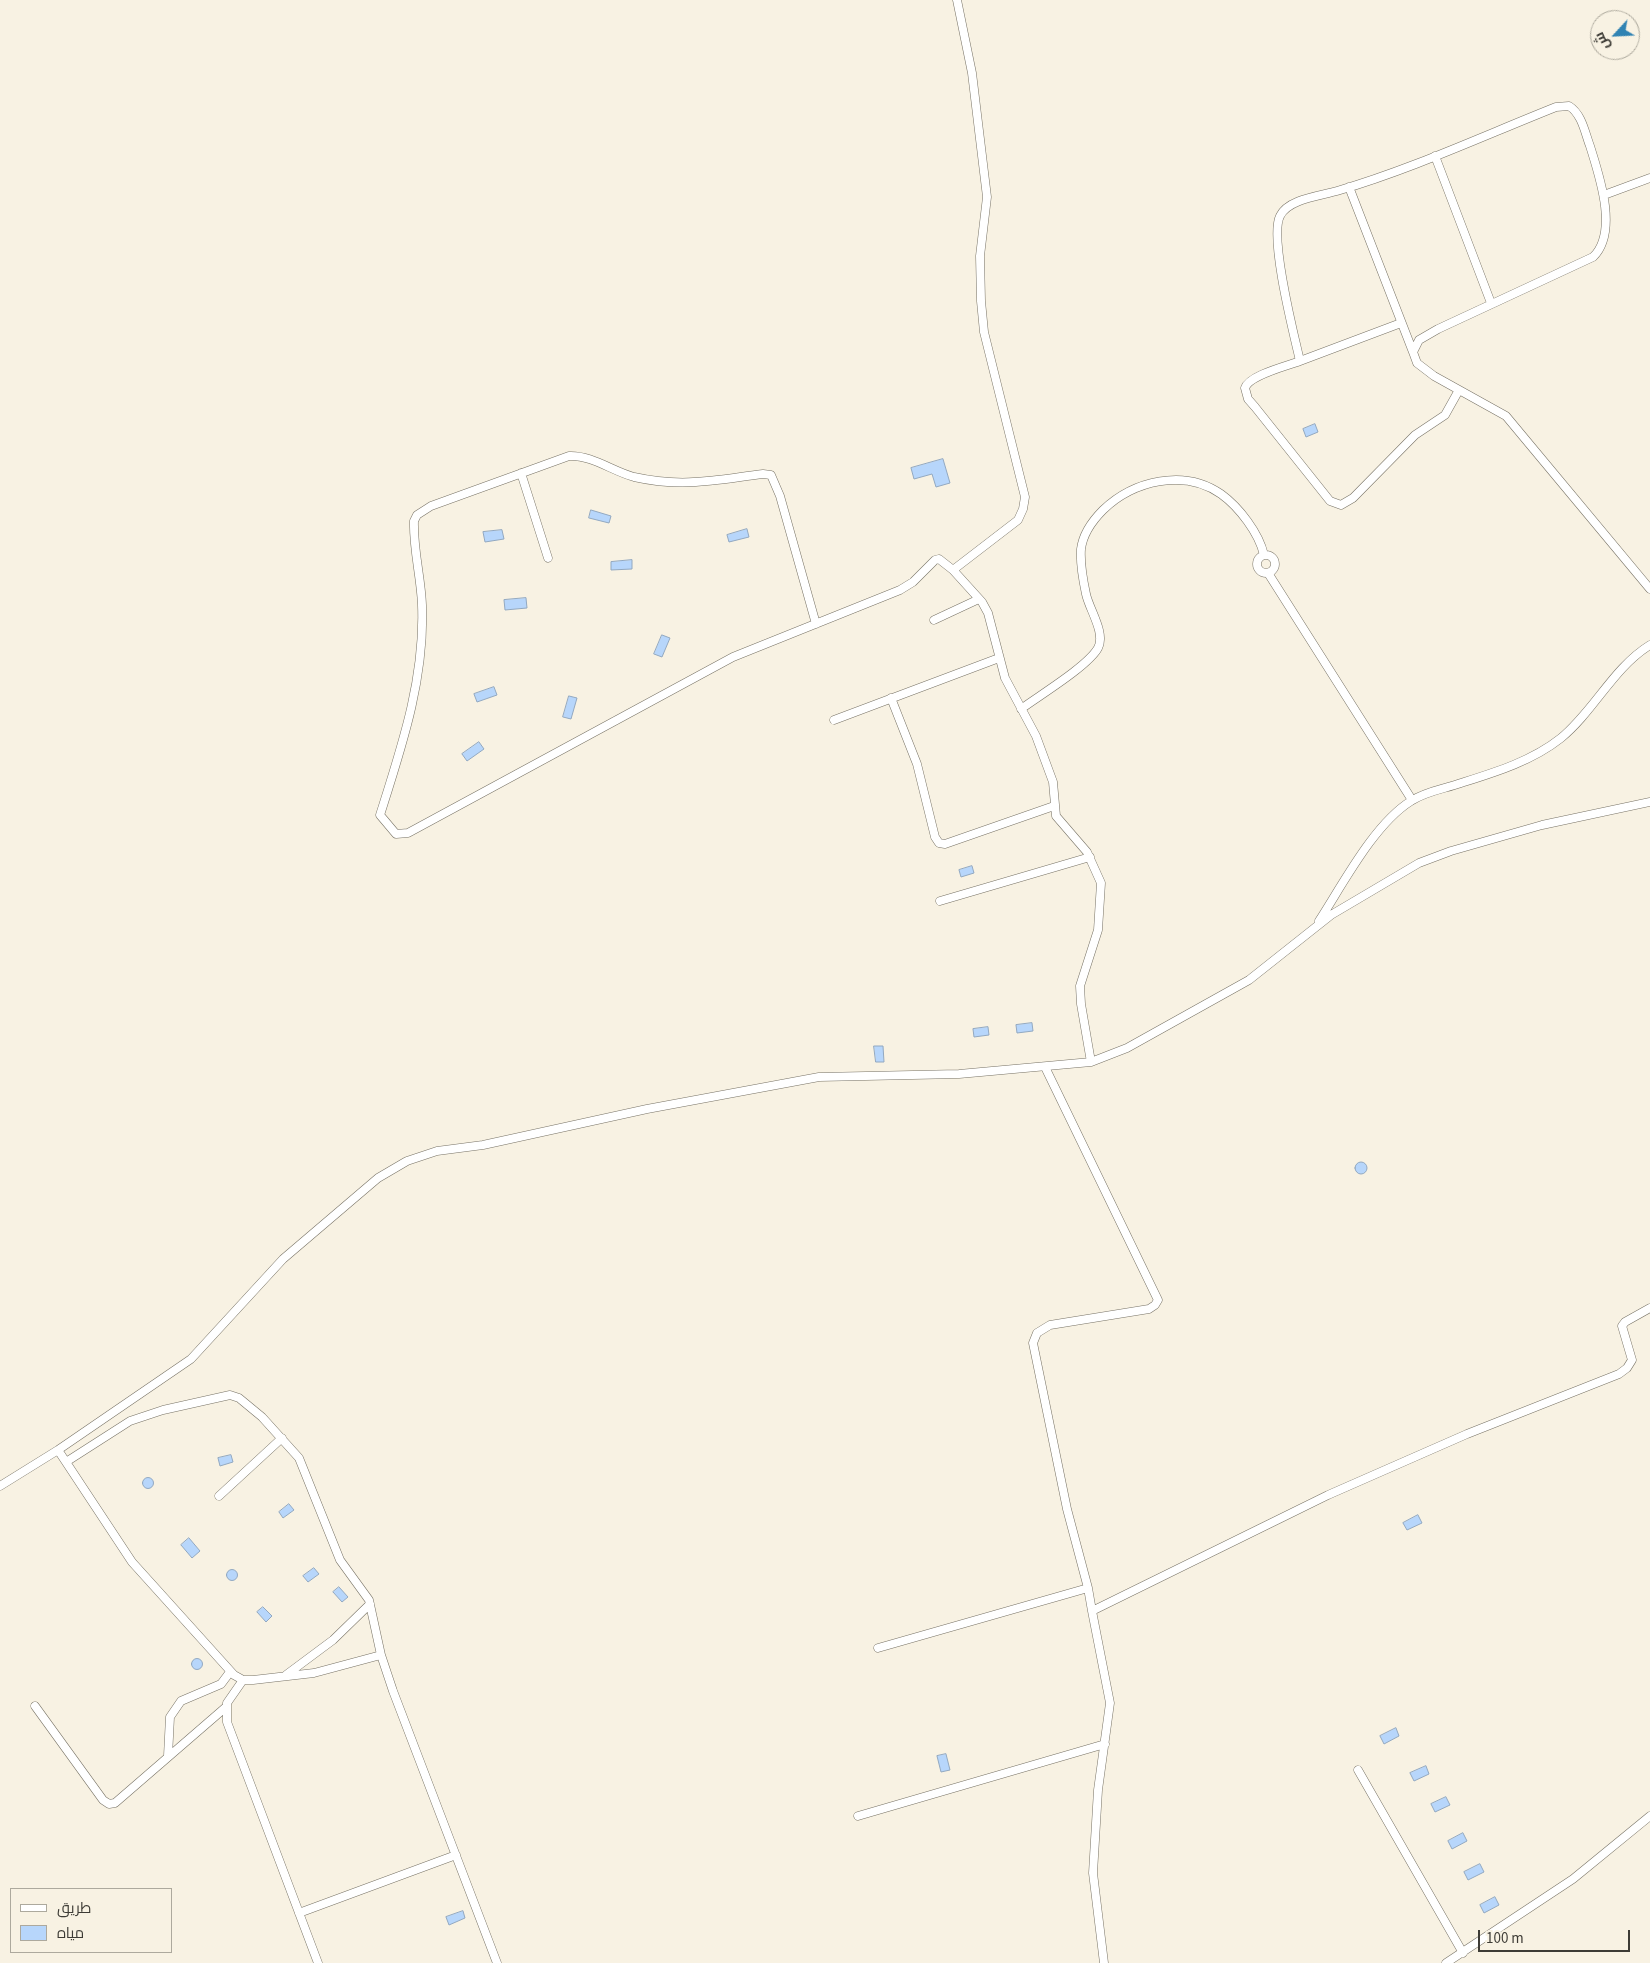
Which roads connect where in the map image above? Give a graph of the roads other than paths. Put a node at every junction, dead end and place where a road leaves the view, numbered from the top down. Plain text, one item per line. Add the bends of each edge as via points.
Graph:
1 (957, 0) edge
2 (1435, 156) junction
3 (1650, 178) edge
4 (1349, 188) junction
5 (1604, 195) junction
6 (1491, 303) junction
7 (1401, 323) junction
8 (1413, 352) junction
9 (1300, 361) junction
10 (1459, 390) junction
11 (522, 473) junction
12 (1264, 555) junction
13 (548, 558) dead end
14 (953, 570) junction
15 (1268, 572) junction
16 (1650, 589) edge
17 (979, 598) junction
18 (934, 620) dead end
19 (816, 624) junction
20 (1650, 645) edge
21 (999, 658) junction
22 (891, 698) junction
23 (1021, 709) junction
24 (834, 720) dead end
25 (1412, 800) junction
26 (1650, 802) edge
27 (1054, 806) junction
28 (1090, 857) junction
29 (940, 901) dead end
30 (1315, 929) junction
31 (1091, 1062) junction
32 (1045, 1067) junction
33 (1650, 1308) edge
34 (282, 1438) junction
35 (58, 1450) junction
36 (66, 1462) junction
37 (0, 1486) edge
38 (219, 1496) dead end
39 (1088, 1588) junction
40 (370, 1604) junction
41 (1092, 1611) junction
42 (878, 1648) dead end
43 (381, 1655) junction
44 (230, 1672) junction
45 (282, 1678) junction
46 (244, 1680) junction
47 (35, 1706) dead end
48 (226, 1707) junction
49 (1105, 1744) junction
50 (168, 1756) junction
51 (1358, 1770) dead end
52 (858, 1816) dead end
53 (1650, 1816) edge
54 (456, 1855) junction
55 (299, 1913) junction
56 (1463, 1953) junction
57 (318, 1963) edge
58 (497, 1963) edge
59 (1104, 1963) edge
60 (1446, 1963) edge

1 - 14 street via 972,73 987,197 980,256 984,332 1025,497 1018,520
2 - 4 street
2 - 5 street via 1556,107 1569,106 1582,122
2 - 6 street
3 - 5 street
4 - 7 street
4 - 9 street via 1291,205 1280,215 1276,228
5 - 6 street via 1604,233 1602,244 1593,257
6 - 8 street via 1419,340
7 - 8 street
7 - 9 street
8 - 10 street via 1423,368
9 - 10 street via 1251,380 1246,385 1246,394 1337,506 1353,498 1415,435 1445,415
10 - 16 street via 1506,416
11 - 13 street
11 - 19 street via 560,458 579,456 632,476 669,483 697,484 763,474 770,476 780,496
11 - 19 street via 431,506 417,515 414,521 422,606 415,696 380,814 396,834 408,833 450,812 714,667
12 - 15 street via 1257,565 1261,571
12 - 15 street via 1271,556 1275,562 1274,569
12 - 23 street via 1259,539 1232,504 1222,494 1206,486 1185,481 1158,481 1118,498 1097,517 1081,549 1086,594 1100,645 1086,661
14 - 17 street
14 - 19 street via 935,560 900,590
15 - 25 street
17 - 18 street
17 - 21 street via 992,625
20 - 25 street via 1624,667 1589,711 1548,747 1528,760
21 - 22 street
21 - 23 street
22 - 24 street
22 - 27 street via 917,764 934,838 939,843 945,844
23 - 27 street via 1036,736 1053,782
25 - 30 street via 1387,821
26 - 30 street via 1542,825 1419,863 1331,915
27 - 28 street via 1058,821
28 - 29 street
28 - 31 street via 1101,883 1098,930 1080,986
30 - 31 street via 1249,980 1143,1040 1114,1055
31 - 32 street
32 - 35 street via 959,1074 819,1077 647,1109 407,1161 378,1178 283,1259 191,1359
32 - 39 street via 1158,1300 1149,1309 1050,1325 1037,1333 1033,1343 1067,1509
33 - 41 street via 1622,1326 1632,1360 1619,1374 1467,1434 1328,1495
34 - 36 street via 239,1398 225,1395 130,1421
34 - 38 street
34 - 40 street via 299,1458 340,1560
35 - 36 street
35 - 37 street
36 - 44 street via 132,1562
39 - 41 street
39 - 42 street
40 - 43 street
40 - 45 street via 333,1640
41 - 49 street via 1110,1704
43 - 45 street via 336,1669
43 - 54 street
44 - 46 street
44 - 50 street via 221,1684 181,1701 170,1717
45 - 46 street
46 - 48 street
47 - 50 street via 109,1804 115,1803
48 - 50 street
48 - 55 street via 230,1733
49 - 52 street
49 - 59 street via 1096,1809 1093,1873
51 - 56 street
53 - 56 street via 1573,1878
54 - 55 street
54 - 58 street
55 - 57 street
56 - 60 street

